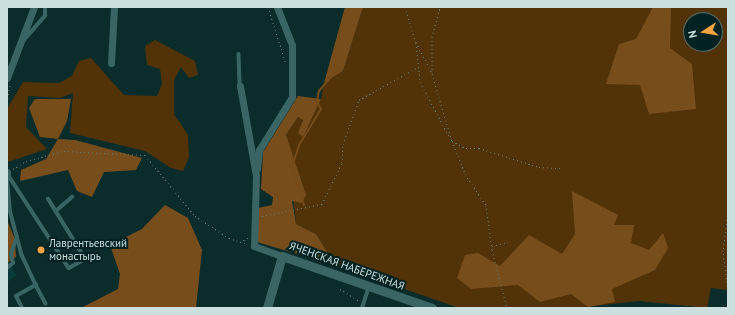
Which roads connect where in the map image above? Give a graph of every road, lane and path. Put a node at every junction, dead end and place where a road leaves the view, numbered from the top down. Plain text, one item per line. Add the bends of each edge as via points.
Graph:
1 (34, 7) edge
2 (45, 7) edge
3 (114, 7) edge
4 (268, 7) edge
5 (277, 7) edge
6 (405, 7) edge
7 (440, 7) edge
8 (416, 42) junction
9 (22, 43) junction
10 (239, 54) dead end
11 (111, 62) dead end
12 (286, 65) dead end
13 (418, 67) junction
14 (432, 74) junction
15 (9, 76) edge
16 (240, 86) joint
17 (7, 102) edge
18 (452, 141) junction
19 (561, 168) dead end
20 (7, 172) edge
21 (256, 176) junction
22 (72, 197) dead end
23 (48, 199) dead end
24 (57, 210) junction
25 (728, 212) edge
26 (254, 221) junction
27 (18, 236) junction
28 (508, 242) dead end
29 (254, 246) junction
30 (491, 246) junction
31 (282, 256) junction
32 (7, 268) edge
33 (36, 285) junction
34 (369, 287) junction
35 (340, 289) dead end
36 (728, 291) edge
37 (362, 303) junction
38 (46, 304) dead end
39 (22, 308) edge
40 (267, 308) edge
41 (362, 308) edge
42 (432, 308) edge
43 (507, 308) edge

1 - 9 street
2 - 9 lane via 45,16
3 - 11 street
4 - 12 path
5 - 21 street via 292,45 292,97 259,150
6 - 8 path
7 - 14 path via 432,37
8 - 13 path
8 - 14 path
9 - 15 street
10 - 16 lane
13 - 18 path via 420,82
13 - 26 path via 359,100 343,144 342,163 322,204 307,210 270,212
14 - 18 path
15 - 17 path
16 - 21 street
18 - 19 path via 466,148 479,148 539,167
18 - 30 path via 465,174 486,205
20 - 24 lane via 69,268 85,259
20 - 27 lane via 8,198
20 - 29 path via 26,161 64,151 145,155 195,216 228,238
21 - 26 street
22 - 24 lane
23 - 24 lane
25 - 36 path via 723,250
26 - 29 street
27 - 32 lane via 11,254 12,263
27 - 33 lane
28 - 30 path
29 - 31 street, ЯЧЕНСКАЯ НАБЕРЕЖНАЯ
30 - 43 path
31 - 34 street, ЯЧЕНСКАЯ НАБЕРЕЖНАЯ
31 - 40 street
33 - 38 lane
33 - 39 lane via 16,296
34 - 37 lane
34 - 42 street, ЯЧЕНСКАЯ НАБЕРЕЖНАЯ
35 - 37 path
37 - 41 lane

